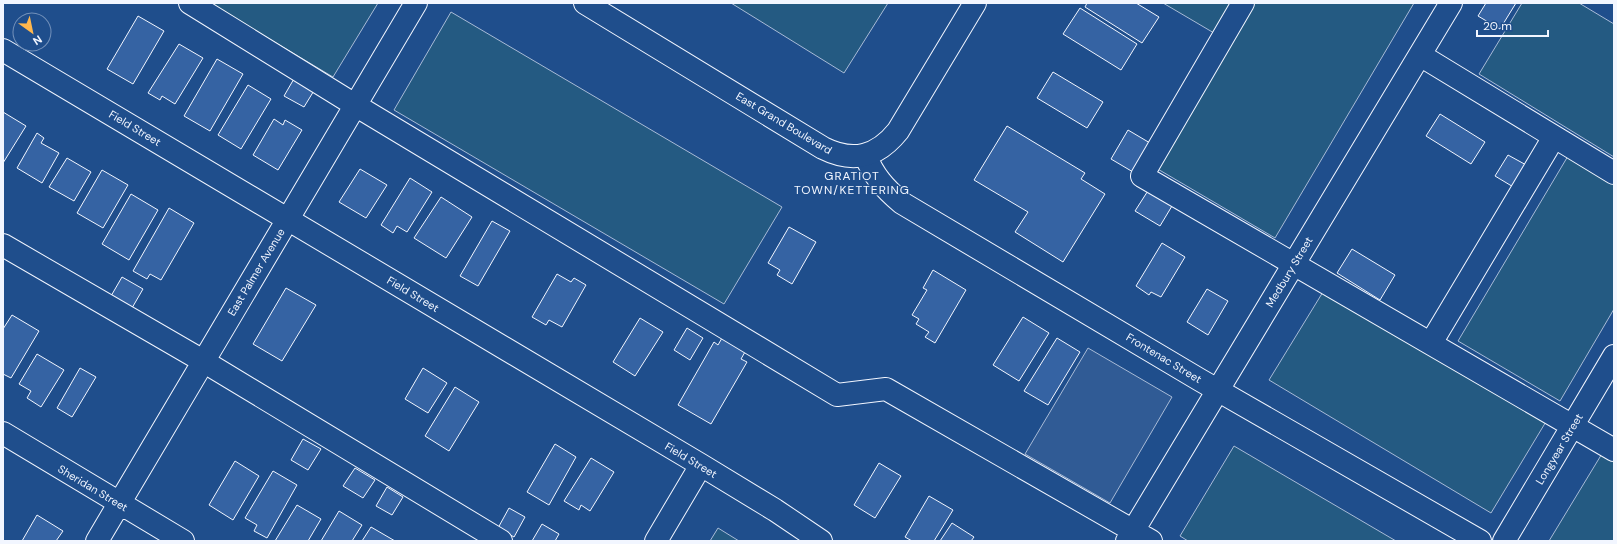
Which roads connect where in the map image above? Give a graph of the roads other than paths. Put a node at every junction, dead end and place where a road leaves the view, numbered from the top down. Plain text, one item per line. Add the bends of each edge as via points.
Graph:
1 (190, 3) edge
2 (416, 3) edge
3 (585, 3) edge
4 (975, 3) edge
5 (1243, 3) edge
6 (1451, 3) edge
7 (3, 50) edge
8 (1420, 55) junction
9 (355, 105) junction
10 (1554, 136) junction
11 (864, 155) junction
12 (1614, 173) edge
13 (287, 219) junction
14 (3, 245) edge
15 (1294, 264) junction
16 (1431, 343) junction
17 (1614, 356) edge
18 (203, 361) junction
19 (1218, 390) junction
20 (1573, 426) junction
21 (3, 433) edge
22 (1614, 450) edge
23 (701, 465) junction
24 (119, 504) junction
25 (1137, 537) edge
26 (96, 541) edge
27 (183, 541) edge
28 (501, 541) edge
29 (656, 541) edge
30 (821, 541) edge
31 (1480, 541) edge
32 (1504, 541) edge

1 - 9 street
2 - 9 street, East Palmer Avenue
3 - 11 street, East Grand Boulevard via 823,148 846,156
4 - 11 street, East Grand Boulevard via 898,131 884,145
5 - 15 street via 1142,176
6 - 8 street, Medbury Street
7 - 13 street, Field Street
8 - 10 street
8 - 15 street, Medbury Street
9 - 13 street, East Palmer Avenue
9 - 25 street via 837,395 886,389
10 - 12 street
10 - 16 street
11 - 19 street, Frontenac Street via 881,184 902,203
13 - 18 street, East Palmer Avenue
13 - 23 street, Field Street
14 - 18 street
15 - 16 street
15 - 19 street, Medbury Street
16 - 20 street
17 - 20 street, Longyear Street
18 - 24 street, East Palmer Avenue
18 - 28 street
19 - 25 street, Medbury Street
19 - 31 street, Frontenac Street
20 - 22 street
20 - 32 street, Longyear Street
21 - 24 street, Sheridan Street
23 - 29 street
23 - 30 street, Field Street
24 - 26 street, East Palmer Avenue
24 - 27 street, Sheridan Street

